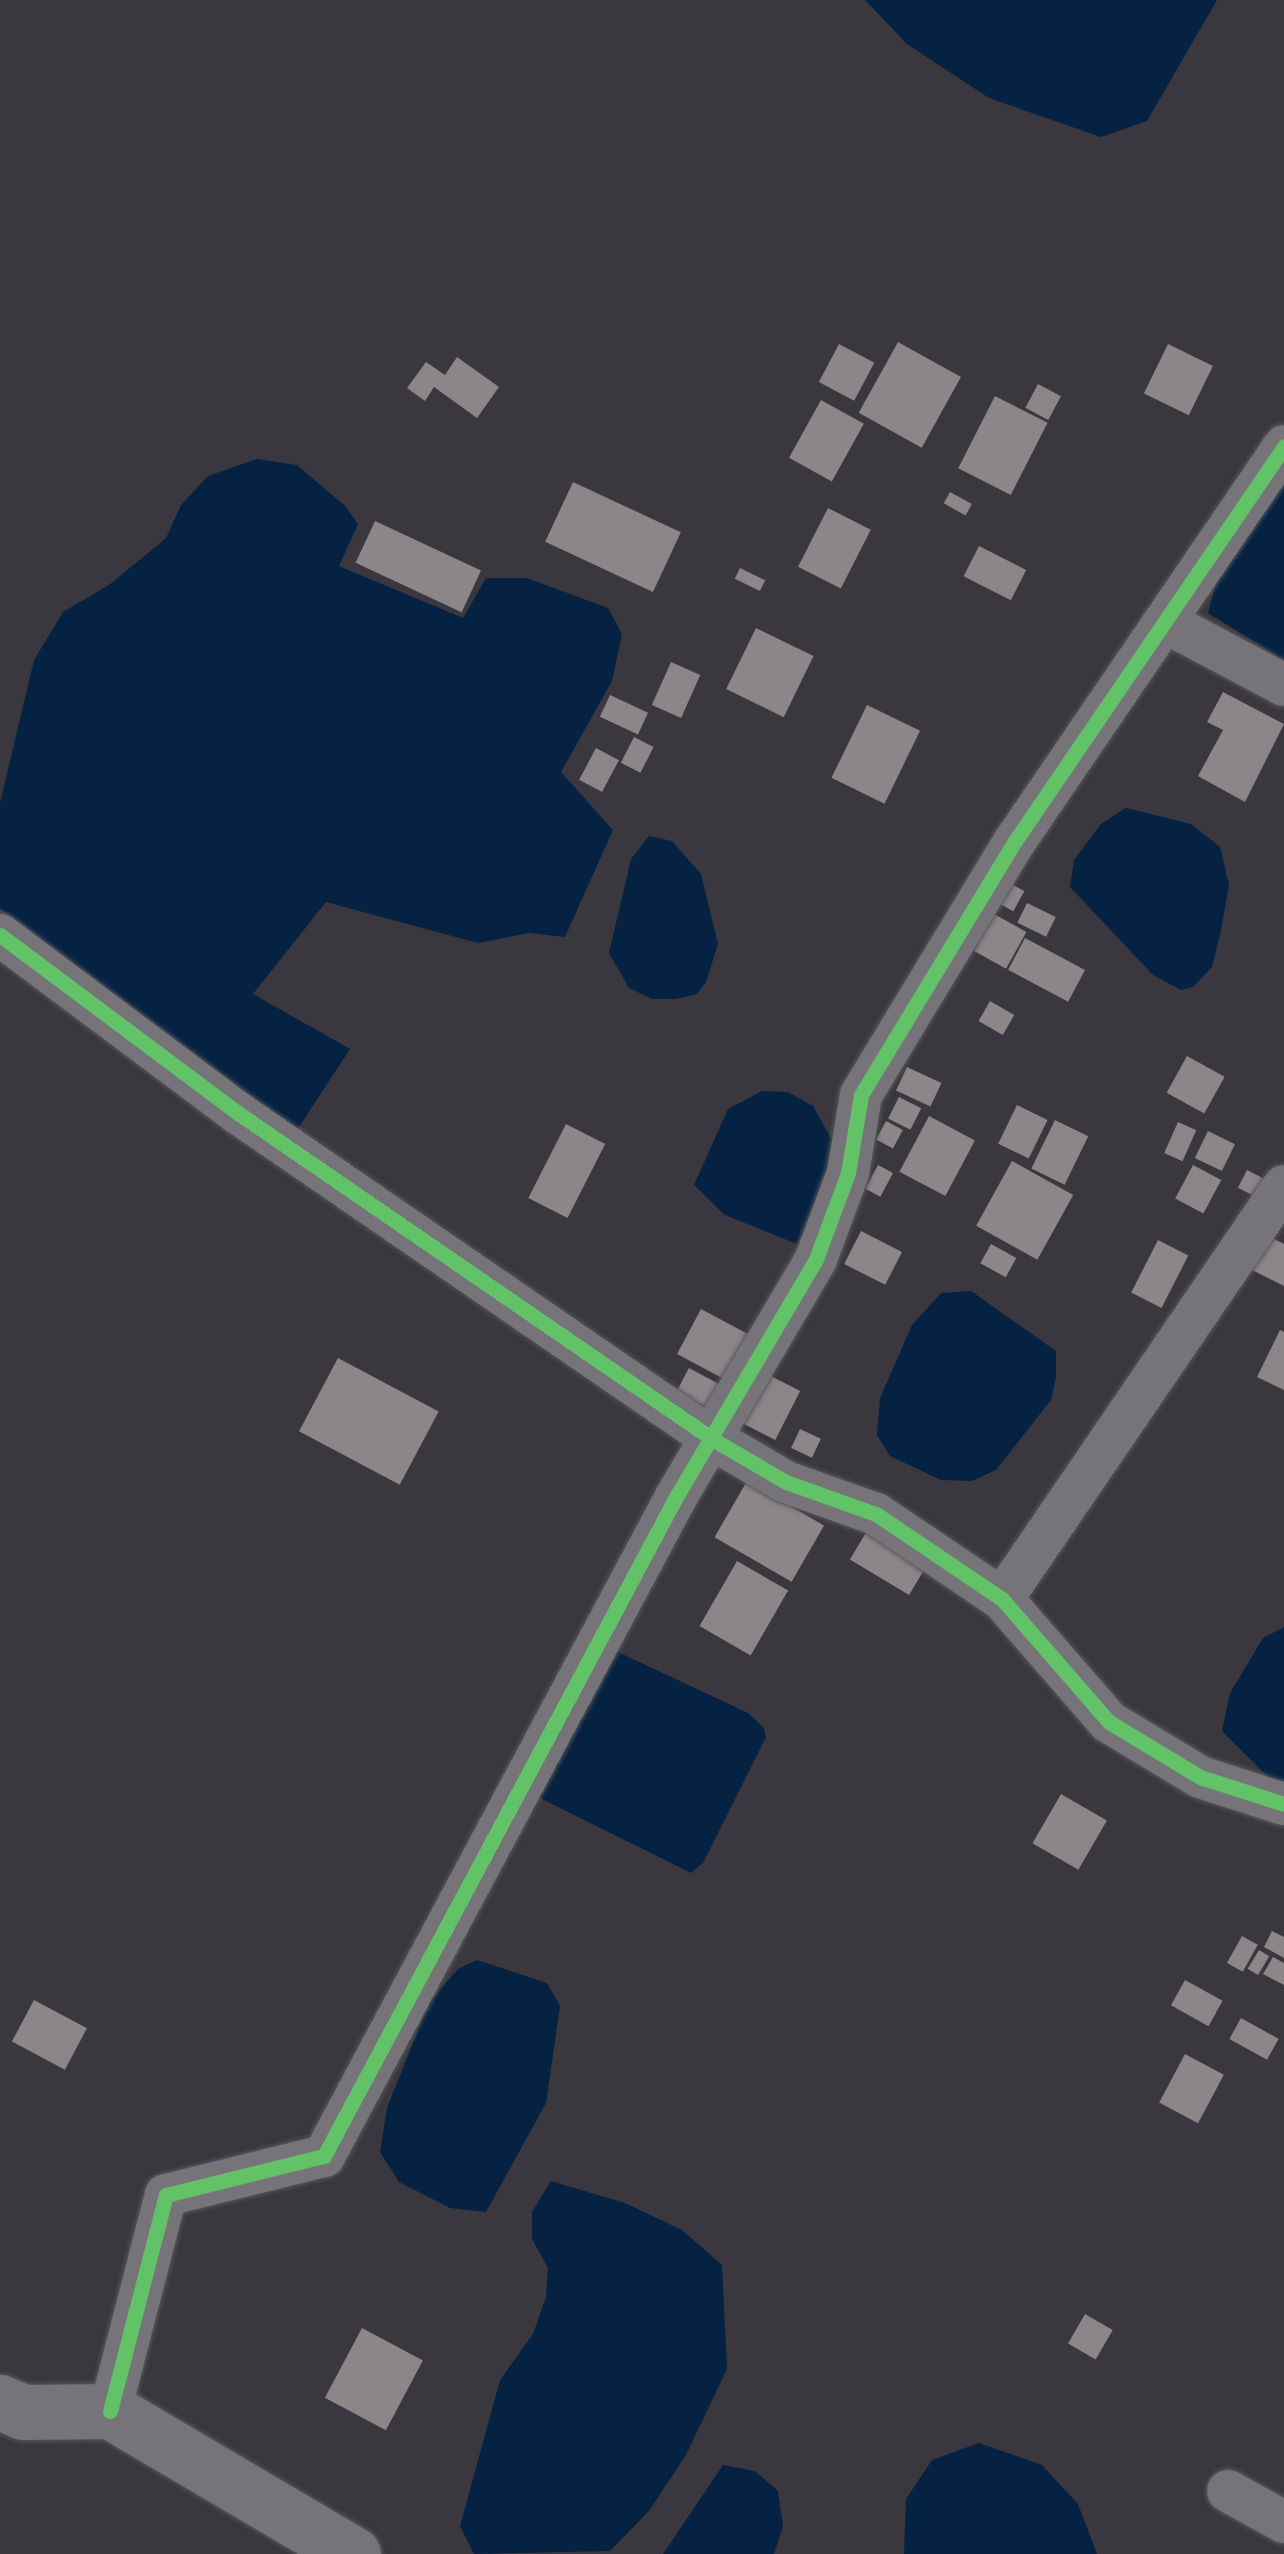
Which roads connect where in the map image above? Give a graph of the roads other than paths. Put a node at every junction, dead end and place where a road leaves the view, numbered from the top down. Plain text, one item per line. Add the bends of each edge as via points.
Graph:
1 (1284, 446) edge
2 (1168, 624) junction
3 (1284, 685) edge
4 (0, 936) edge
5 (1284, 1186) edge
6 (714, 1440) junction
7 (1002, 1600) junction
8 (1284, 1804) edge
9 (0, 2402) edge
10 (110, 2411) junction
11 (1228, 2491) dead end
12 (1284, 2522) edge
13 (353, 2554) edge

1 - 2 street
2 - 3 street
2 - 6 street via 1015,842 861,1095 848,1173 816,1259
4 - 6 street via 238,1112
5 - 7 street
6 - 7 street via 786,1482 876,1514
6 - 10 street via 676,1496 324,2156 166,2195
7 - 8 street via 1109,1722 1200,1777
9 - 10 street via 23,2412
10 - 13 street
11 - 12 street

